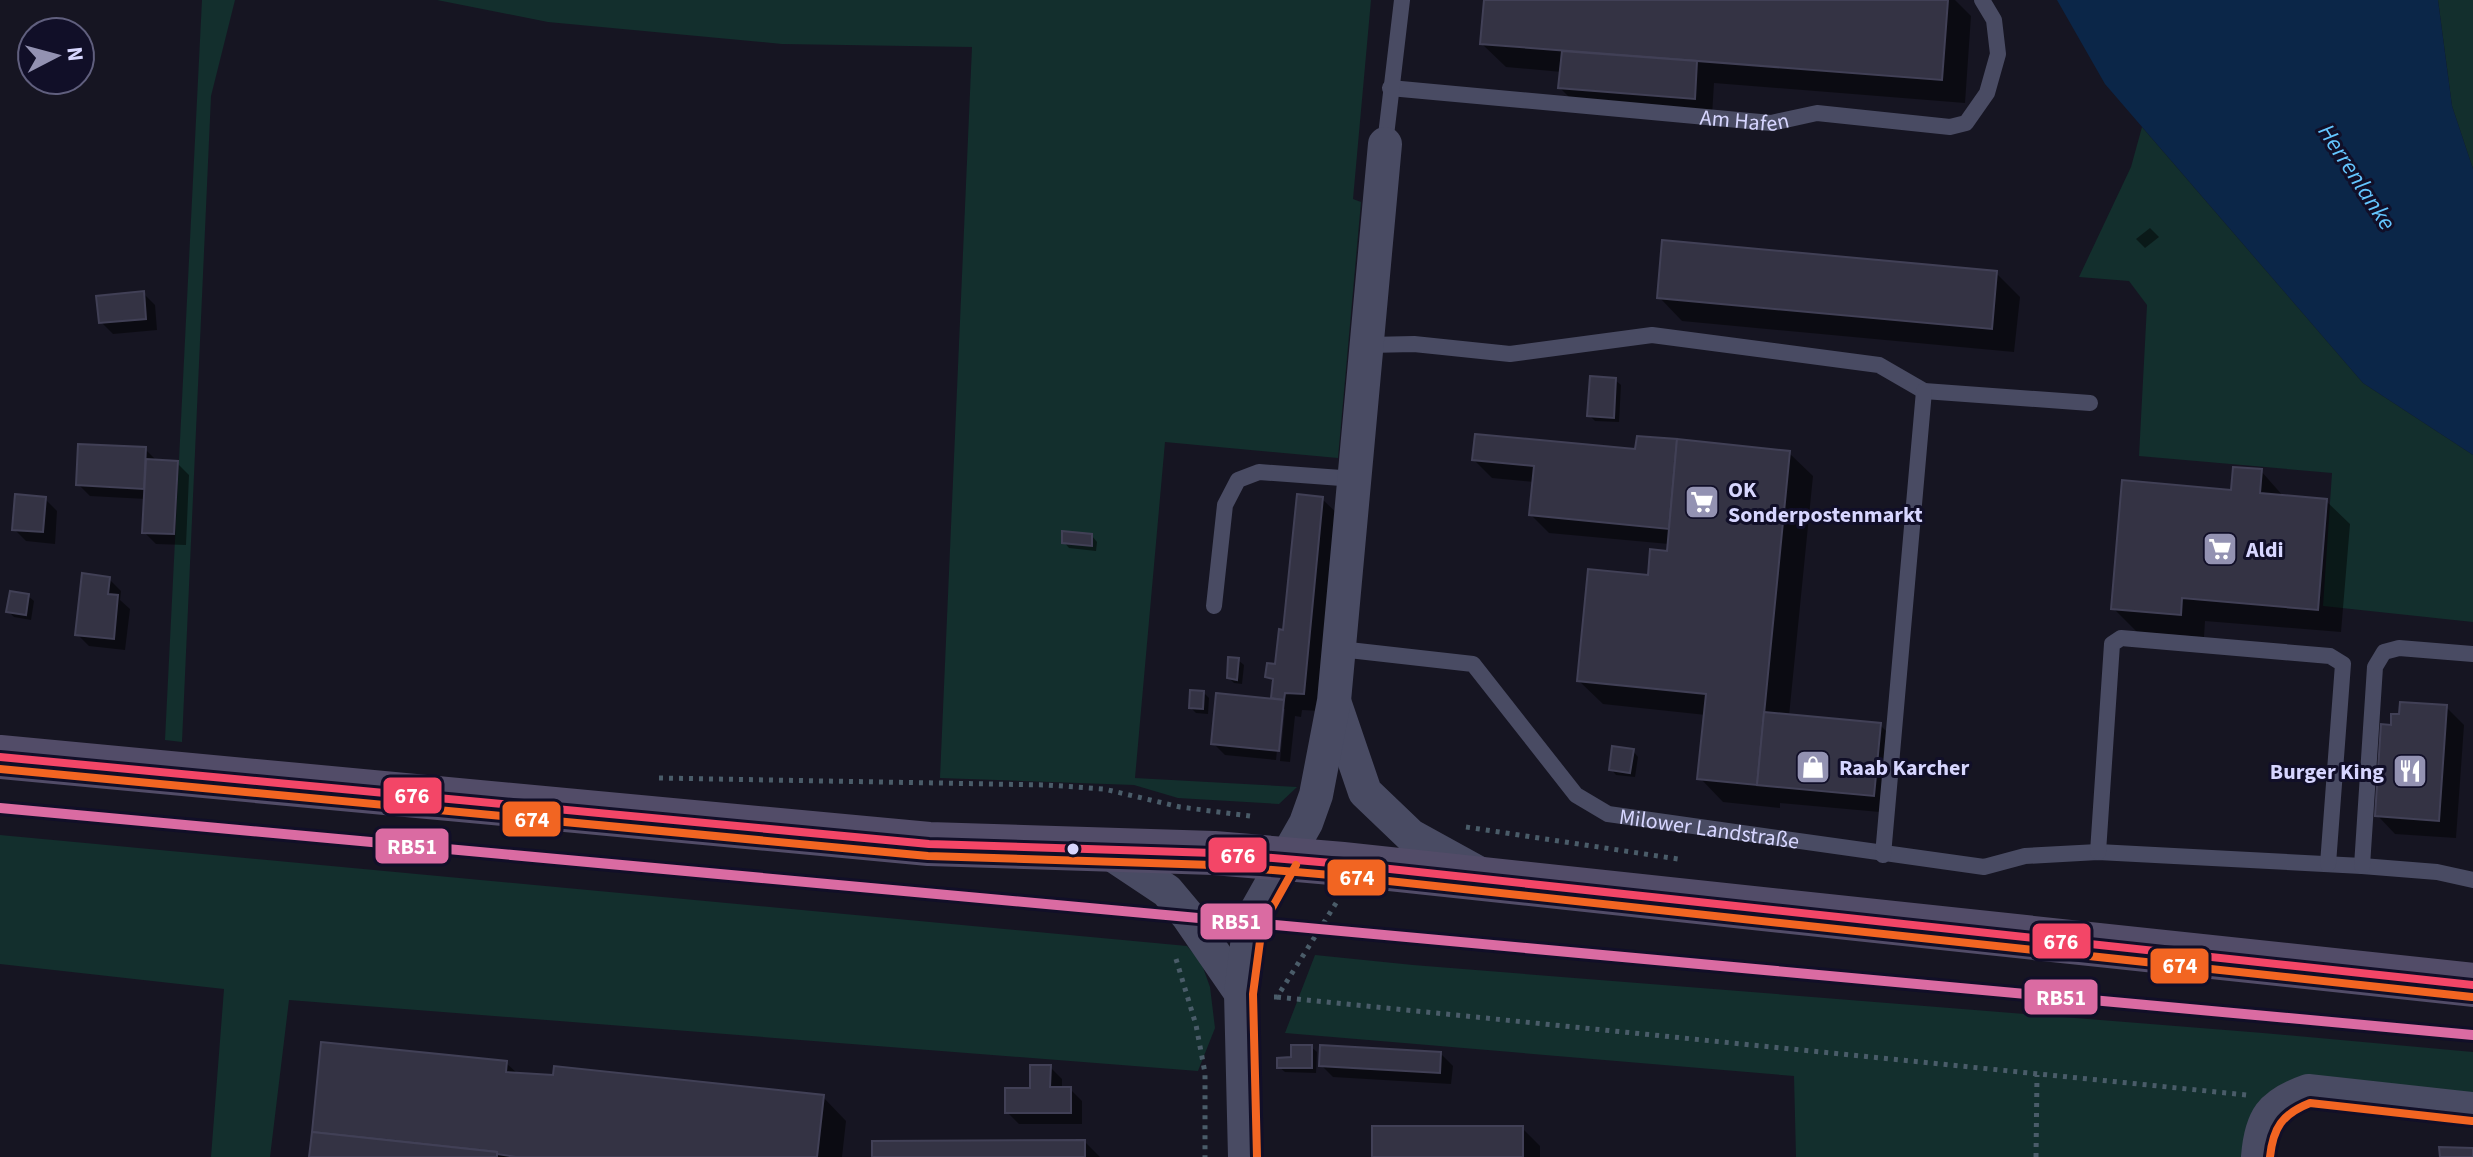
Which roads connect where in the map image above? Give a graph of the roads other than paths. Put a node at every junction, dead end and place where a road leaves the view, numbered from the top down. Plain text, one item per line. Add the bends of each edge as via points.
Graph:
1 (1402, 0) edge
2 (1982, 0) edge
3 (1390, 88) junction
4 (1385, 144) joint
5 (1369, 345) junction
6 (1924, 391) junction
7 (2090, 403) dead end
8 (1355, 479) junction
9 (1214, 606) dead end
10 (1340, 649) junction
11 (2473, 654) edge
12 (1334, 701) junction
13 (0, 757) edge
14 (1296, 841) junction
15 (1104, 849) junction
16 (2098, 852) junction
17 (1883, 855) junction
18 (2328, 864) junction
19 (2362, 866) junction
20 (2473, 880) edge
21 (1494, 882) junction
22 (2473, 985) edge
23 (1241, 993) junction
24 (2473, 1109) edge
25 (1245, 1157) edge
26 (2258, 1157) edge

1 - 3 lane
2 - 3 lane, Am Hafen via 1994,20 1998,54 1987,93 1966,123 1950,127 1817,113 1771,123
3 - 4 lane
4 - 5 street
5 - 6 lane via 1510,354 1652,335 1879,365
5 - 8 street
6 - 7 lane
6 - 17 lane
8 - 9 lane via 1259,472 1238,480 1225,505
8 - 10 street
10 - 12 street
10 - 17 lane, Milower Landstraße via 1473,664 1576,795 1608,814
11 - 19 lane via 2399,648 2384,652 2375,667
12 - 14 street via 1316,795
12 - 21 street via 1365,792 1411,836
13 - 15 main road via 929,844
14 - 15 main road via 1214,853
14 - 21 main road via 1343,864
14 - 23 street via 1250,922
15 - 23 street via 1167,891
16 - 17 lane, Milower Landstraße via 2025,856 1984,867
16 - 18 lane, Milower Landstraße
16 - 18 lane via 2112,644 2121,638 2330,656 2343,664
18 - 19 lane, Milower Landstraße
19 - 20 lane, Milower Landstraße
21 - 22 main road
23 - 25 street
24 - 26 street via 2308,1091 2271,1111

